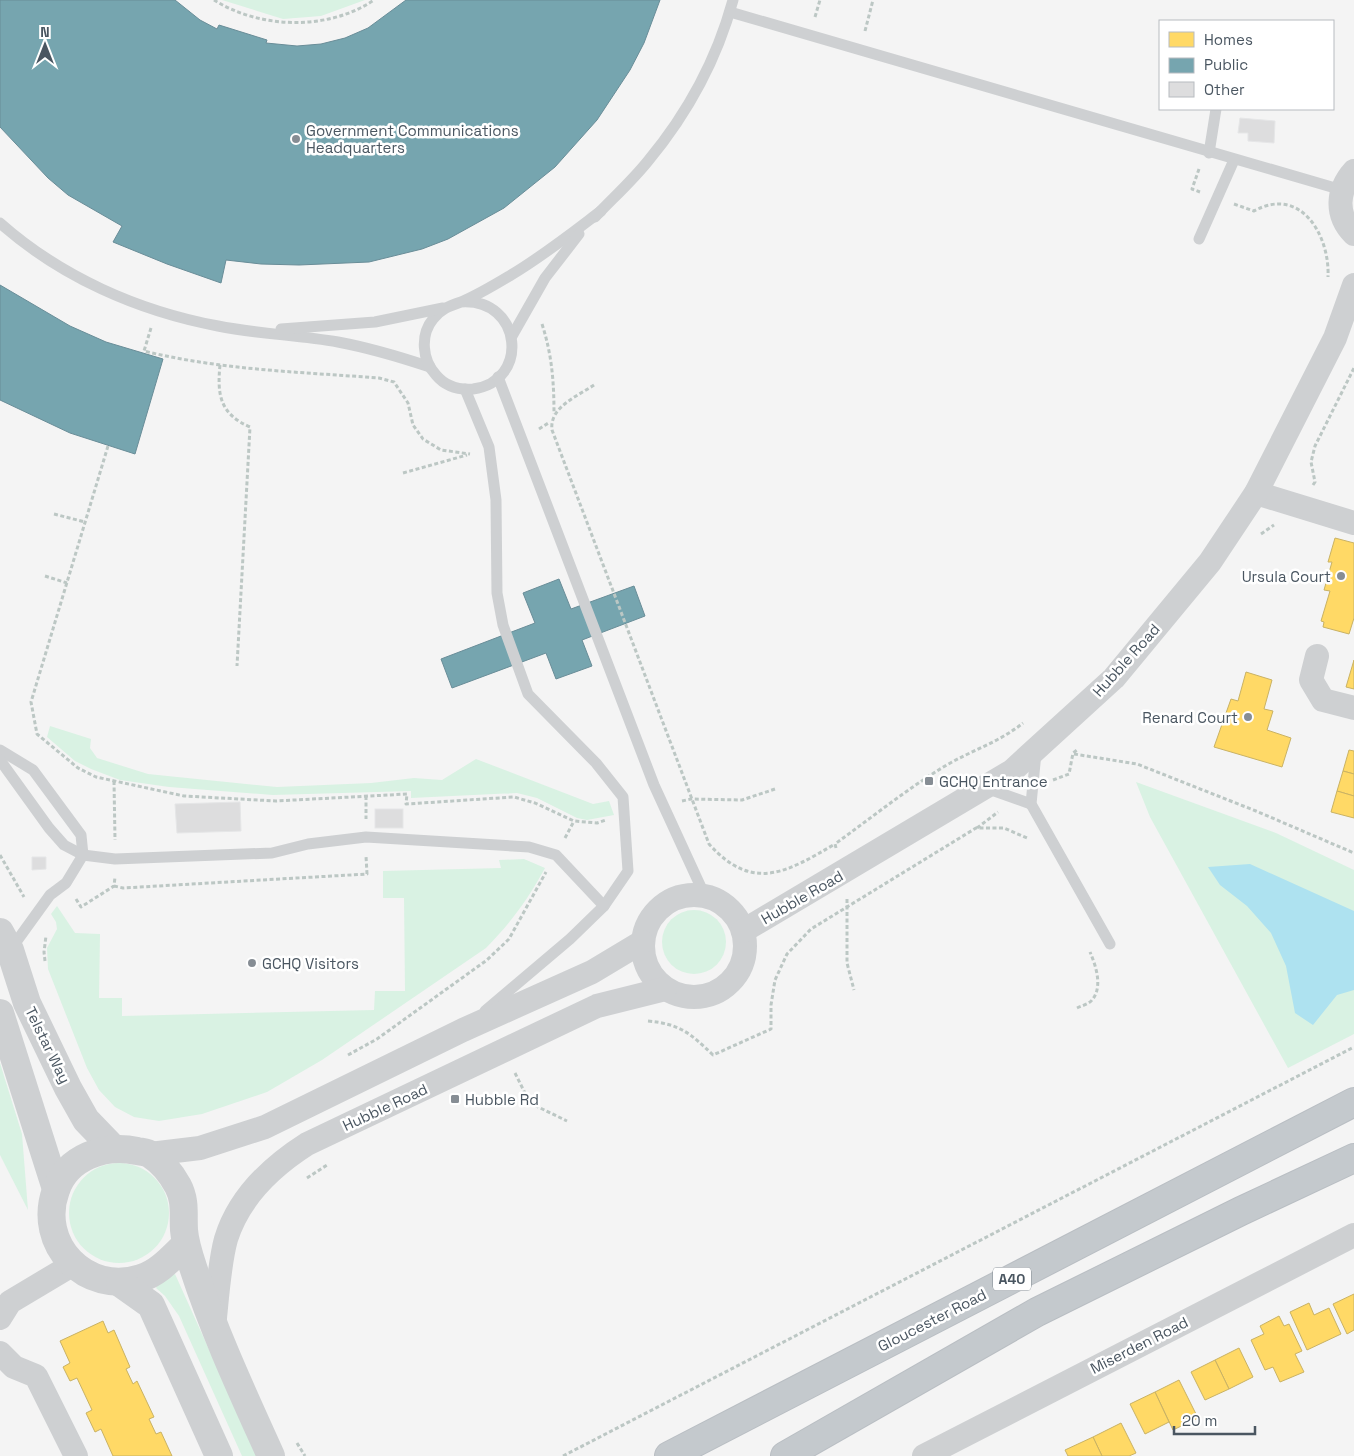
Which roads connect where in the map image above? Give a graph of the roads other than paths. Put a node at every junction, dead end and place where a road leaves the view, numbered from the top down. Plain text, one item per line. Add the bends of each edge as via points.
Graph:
1 (733, 0) edge
2 (730, 12) junction
3 (1216, 110) edge
4 (1209, 152) junction
5 (1234, 160) junction
6 (1348, 180) edge
7 (601, 211) junction
8 (2, 228) edge
9 (1354, 234) edge
10 (1199, 239) dead end
11 (1354, 284) edge
12 (461, 302) junction
13 (445, 307) junction
14 (257, 330) junction
15 (512, 336) junction
16 (430, 367) junction
17 (498, 377) junction
18 (465, 389) junction
19 (1256, 493) junction
20 (1354, 523) edge
21 (1317, 656) dead end
22 (1354, 708) edge
23 (1036, 748) junction
24 (0, 750) edge
25 (0, 760) edge
26 (983, 787) junction
27 (1032, 804) junction
28 (83, 856) junction
29 (705, 896) junction
30 (604, 906) junction
31 (743, 931) junction
32 (5, 941) edge
33 (642, 942) junction
34 (1110, 944) dead end
35 (665, 989) junction
36 (0, 1013) edge
37 (463, 1030) junction
38 (1354, 1102) edge
39 (113, 1148) junction
40 (150, 1154) junction
41 (1354, 1158) edge
42 (56, 1189) junction
43 (1354, 1235) edge
44 (186, 1244) junction
45 (72, 1264) junction
46 (120, 1283) junction
47 (0, 1318) edge
48 (214, 1328) junction
49 (0, 1353) edge
50 (76, 1456) edge
51 (219, 1456) edge
52 (271, 1456) edge
53 (669, 1456) edge
54 (785, 1456) edge
55 (924, 1456) edge

1 - 2 lane
2 - 4 lane
2 - 7 lane via 704,76 669,134
3 - 4 lane
4 - 5 lane
5 - 6 lane
5 - 10 lane
6 - 9 street via 1340,203 1342,216
7 - 12 lane via 531,263
7 - 15 lane via 574,238 545,278
8 - 14 lane via 69,272 116,295 156,311 216,326
11 - 19 street, Hubble Road via 1335,338
12 - 13 lane
12 - 15 lane via 476,302 497,311
13 - 14 lane via 374,322
13 - 16 lane via 431,321 424,339
14 - 16 lane via 347,344
15 - 17 lane via 512,354
16 - 18 lane via 441,380
17 - 18 lane via 483,387
17 - 29 lane via 654,786
18 - 30 lane via 488,447 496,500 497,593 503,625 528,694 596,763 623,797 628,871
19 - 20 street
19 - 23 street, Hubble Road via 1210,562 1114,678
21 - 22 street via 1310,680 1323,700
23 - 26 street, Hubble Road via 1012,771
23 - 27 lane
24 - 28 lane via 33,770 45,785 81,835
25 - 28 lane via 49,828 64,845
26 - 27 lane
26 - 31 street, Hubble Road
27 - 34 lane
28 - 30 lane via 115,859 272,853 366,836 529,847 556,855
28 - 32 lane via 66,883
29 - 31 street via 729,908
29 - 33 street via 688,895 662,906 647,925
30 - 37 lane via 570,940
31 - 35 street via 744,958 730,983 719,991 699,997 678,995
32 - 39 street, Telstar Way via 26,1003 68,1088 86,1120
33 - 35 street via 648,968
33 - 37 street via 592,972
35 - 48 street, Hubble Road via 597,1006 291,1154 262,1180 236,1215 226,1240
36 - 42 street, Telstar Way
37 - 40 street via 265,1127 200,1148
38 - 53 highway, Gloucester Road / A40
39 - 40 street
39 - 42 street via 79,1160 65,1173
40 - 44 street via 167,1169 179,1187 185,1208
41 - 54 highway, A40 via 1037,1312
42 - 45 street via 50,1208 52,1229 59,1248
43 - 55 street, Miserden Road
44 - 46 street via 162,1266 142,1278
44 - 48 street
45 - 46 street via 86,1275
45 - 47 street via 10,1302
46 - 51 street via 151,1305
48 - 52 street
49 - 50 street via 14,1366 36,1376

